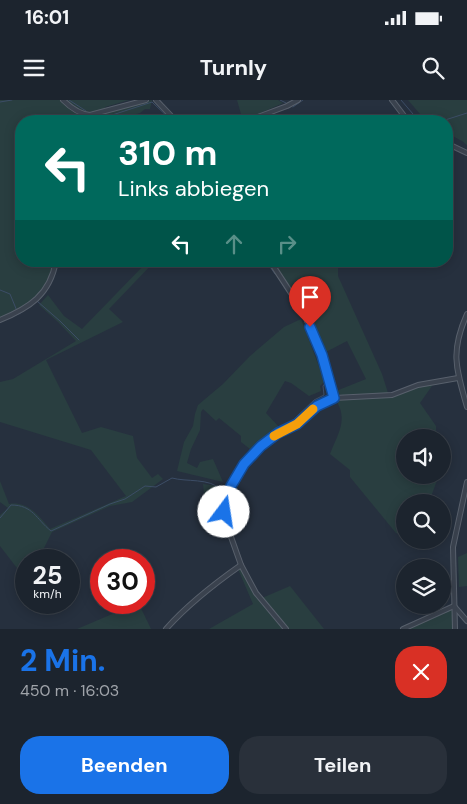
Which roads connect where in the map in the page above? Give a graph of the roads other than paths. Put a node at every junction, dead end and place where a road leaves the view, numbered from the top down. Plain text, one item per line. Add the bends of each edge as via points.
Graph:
1 (63, 100) edge
2 (146, 100) edge
3 (156, 100) edge
4 (298, 100) edge
5 (392, 100) edge
6 (170, 115) edge
7 (263, 115) edge
8 (403, 115) edge
9 (453, 146) edge
10 (467, 153) edge
11 (55, 267) edge
12 (274, 267) edge
13 (467, 314) edge
14 (0, 320) edge
15 (458, 378) junction
16 (466, 396) edge
17 (334, 398) junction
18 (467, 407) edge
19 (467, 482) edge
20 (241, 566) junction
21 (454, 606) junction
22 (467, 621) edge
23 (166, 629) edge
24 (286, 629) edge
25 (403, 629) edge
26 (455, 629) edge

1 - 2 street via 68,106 90,115
3 - 6 street
4 - 7 street
5 - 8 street
9 - 10 street
11 - 14 street via 52,279 43,292 27,307
12 - 17 street via 304,313 322,355
13 - 15 street via 460,329 456,356
15 - 16 street
15 - 17 street via 418,385 392,396
16 - 18 street
17 - 20 street via 317,406 297,424 261,446 244,464 231,486 224,512
19 - 21 street via 453,547
20 - 23 street via 216,582
20 - 24 street via 256,593
21 - 22 street
21 - 25 street
21 - 26 street

